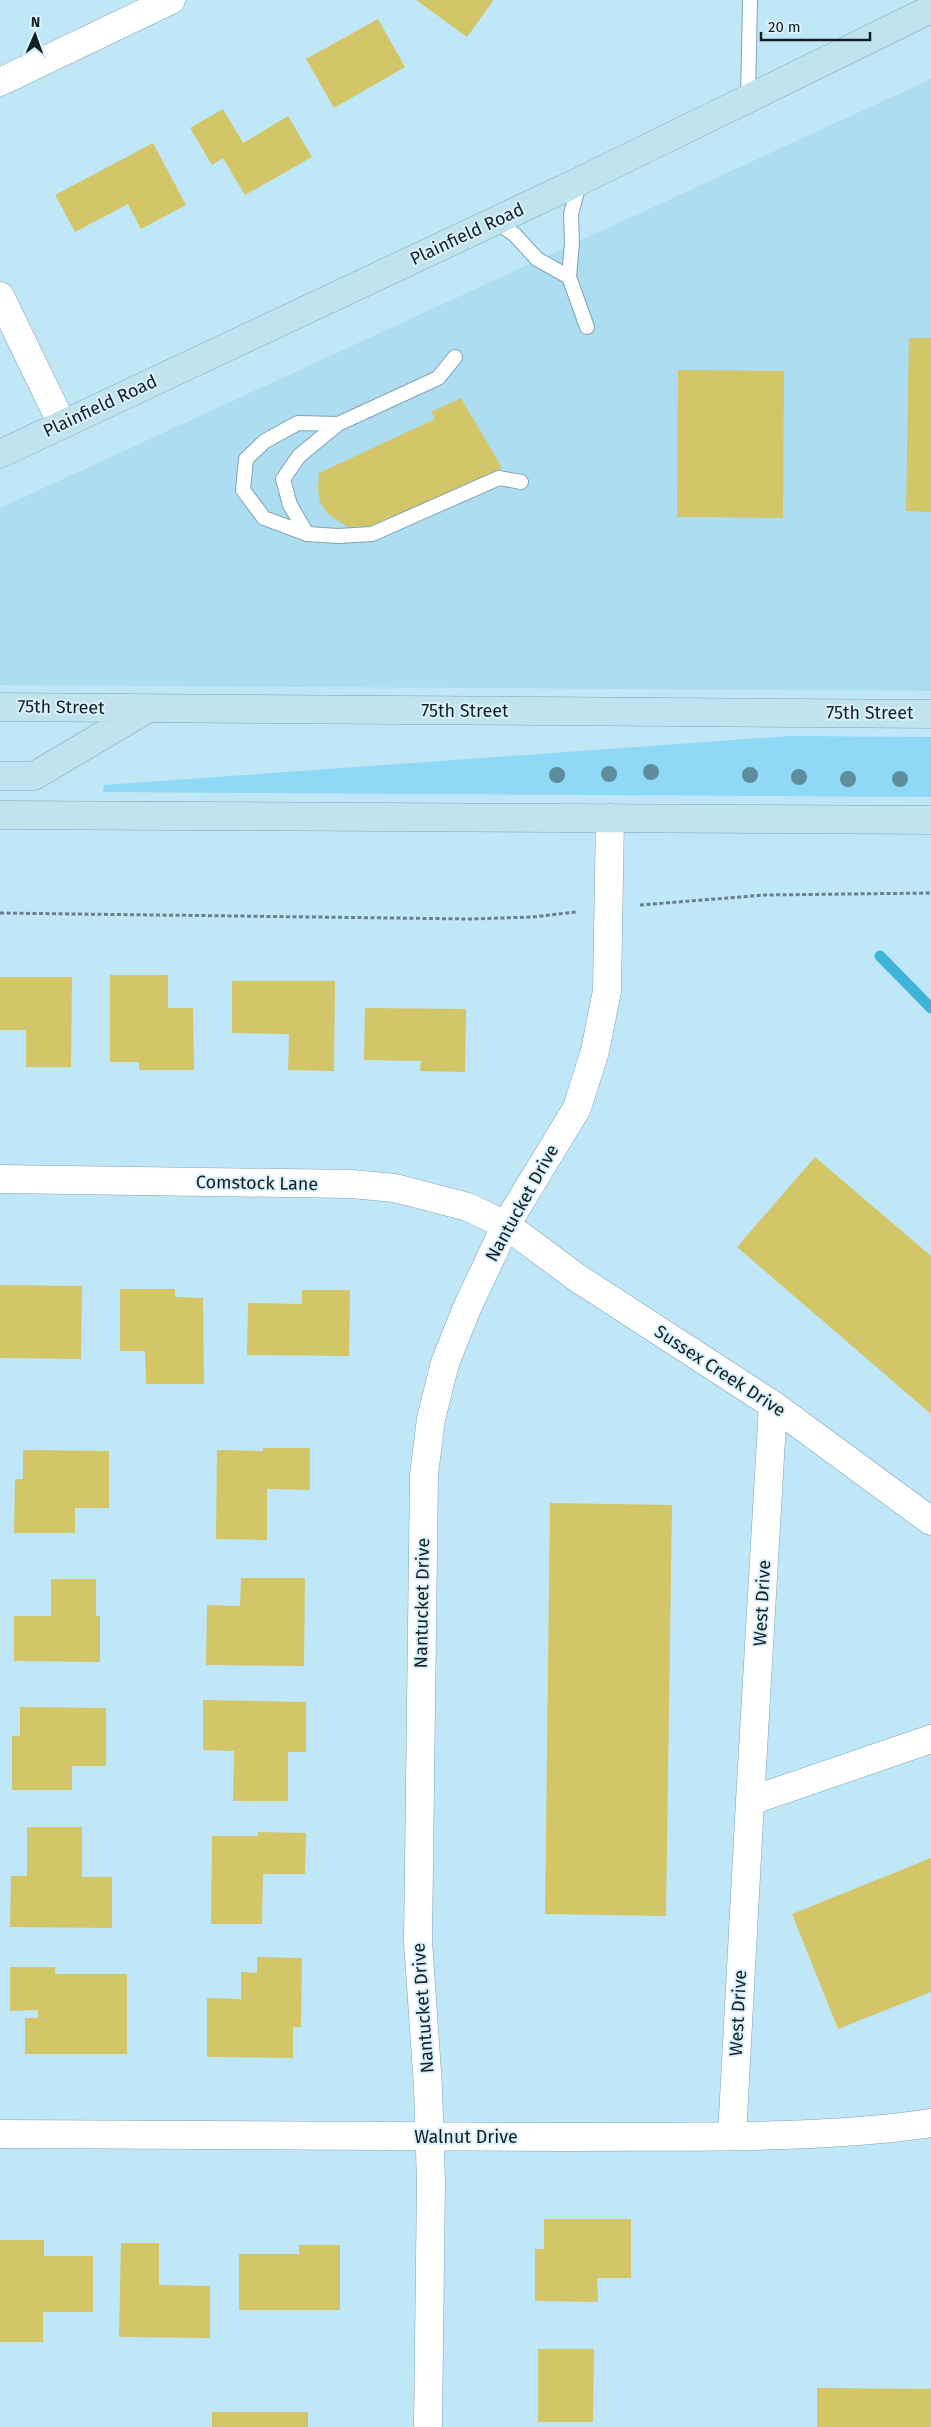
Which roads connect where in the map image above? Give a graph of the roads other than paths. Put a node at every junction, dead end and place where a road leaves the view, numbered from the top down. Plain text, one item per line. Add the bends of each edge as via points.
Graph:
1 (171, 0) edge
2 (750, 0) edge
3 (931, 9) edge
4 (0, 82) edge
5 (748, 99) junction
6 (580, 181) junction
7 (496, 221) junction
8 (569, 277) junction
9 (0, 296) edge
10 (587, 328) dead end
11 (455, 356) dead end
12 (62, 424) junction
13 (338, 424) junction
14 (0, 454) edge
15 (521, 482) dead end
16 (307, 534) junction
17 (0, 707) edge
18 (149, 708) junction
19 (931, 714) edge
20 (0, 776) edge
21 (0, 815) edge
22 (610, 818) junction
23 (931, 820) edge
24 (0, 1179) edge
25 (506, 1225) junction
26 (773, 1405) junction
27 (931, 1521) edge
28 (931, 1739) edge
29 (750, 1801) junction
30 (931, 2123) edge
31 (0, 2134) edge
32 (732, 2136) junction
33 (430, 2138) junction
34 (428, 2427) edge

1 - 4 street
2 - 5 lane
3 - 5 main road, Plainfield Road
5 - 6 main road, Plainfield Road
6 - 7 main road, Plainfield Road
6 - 8 lane via 571,214
7 - 8 lane via 515,235 537,259
7 - 12 main road, Plainfield Road
8 - 10 lane
9 - 12 street
11 - 13 lane via 438,378
12 - 14 main road, Plainfield Road
13 - 16 lane via 299,456 283,479 290,505
13 - 16 lane via 298,423 265,441 246,459 243,490 264,518
15 - 16 lane via 499,478 372,534
17 - 18 main road, 75th Street
18 - 19 main road, 75th Street
18 - 20 main road via 34,776
21 - 22 main road
22 - 23 main road
22 - 25 street, Nantucket Drive via 607,991 595,1051 577,1108
24 - 25 street, Comstock Lane via 370,1185 468,1206
25 - 26 street, Sussex Creek Drive via 576,1277
25 - 33 street, Nantucket Drive via 445,1363 431,1419 424,1474 418,1941
26 - 27 street, Sussex Creek Drive
26 - 29 street, West Drive
28 - 29 street
29 - 32 street, West Drive
30 - 32 street, Walnut Drive via 881,2130
31 - 33 street, Walnut Drive
32 - 33 street, Walnut Drive
33 - 34 street, Nantucket Drive

